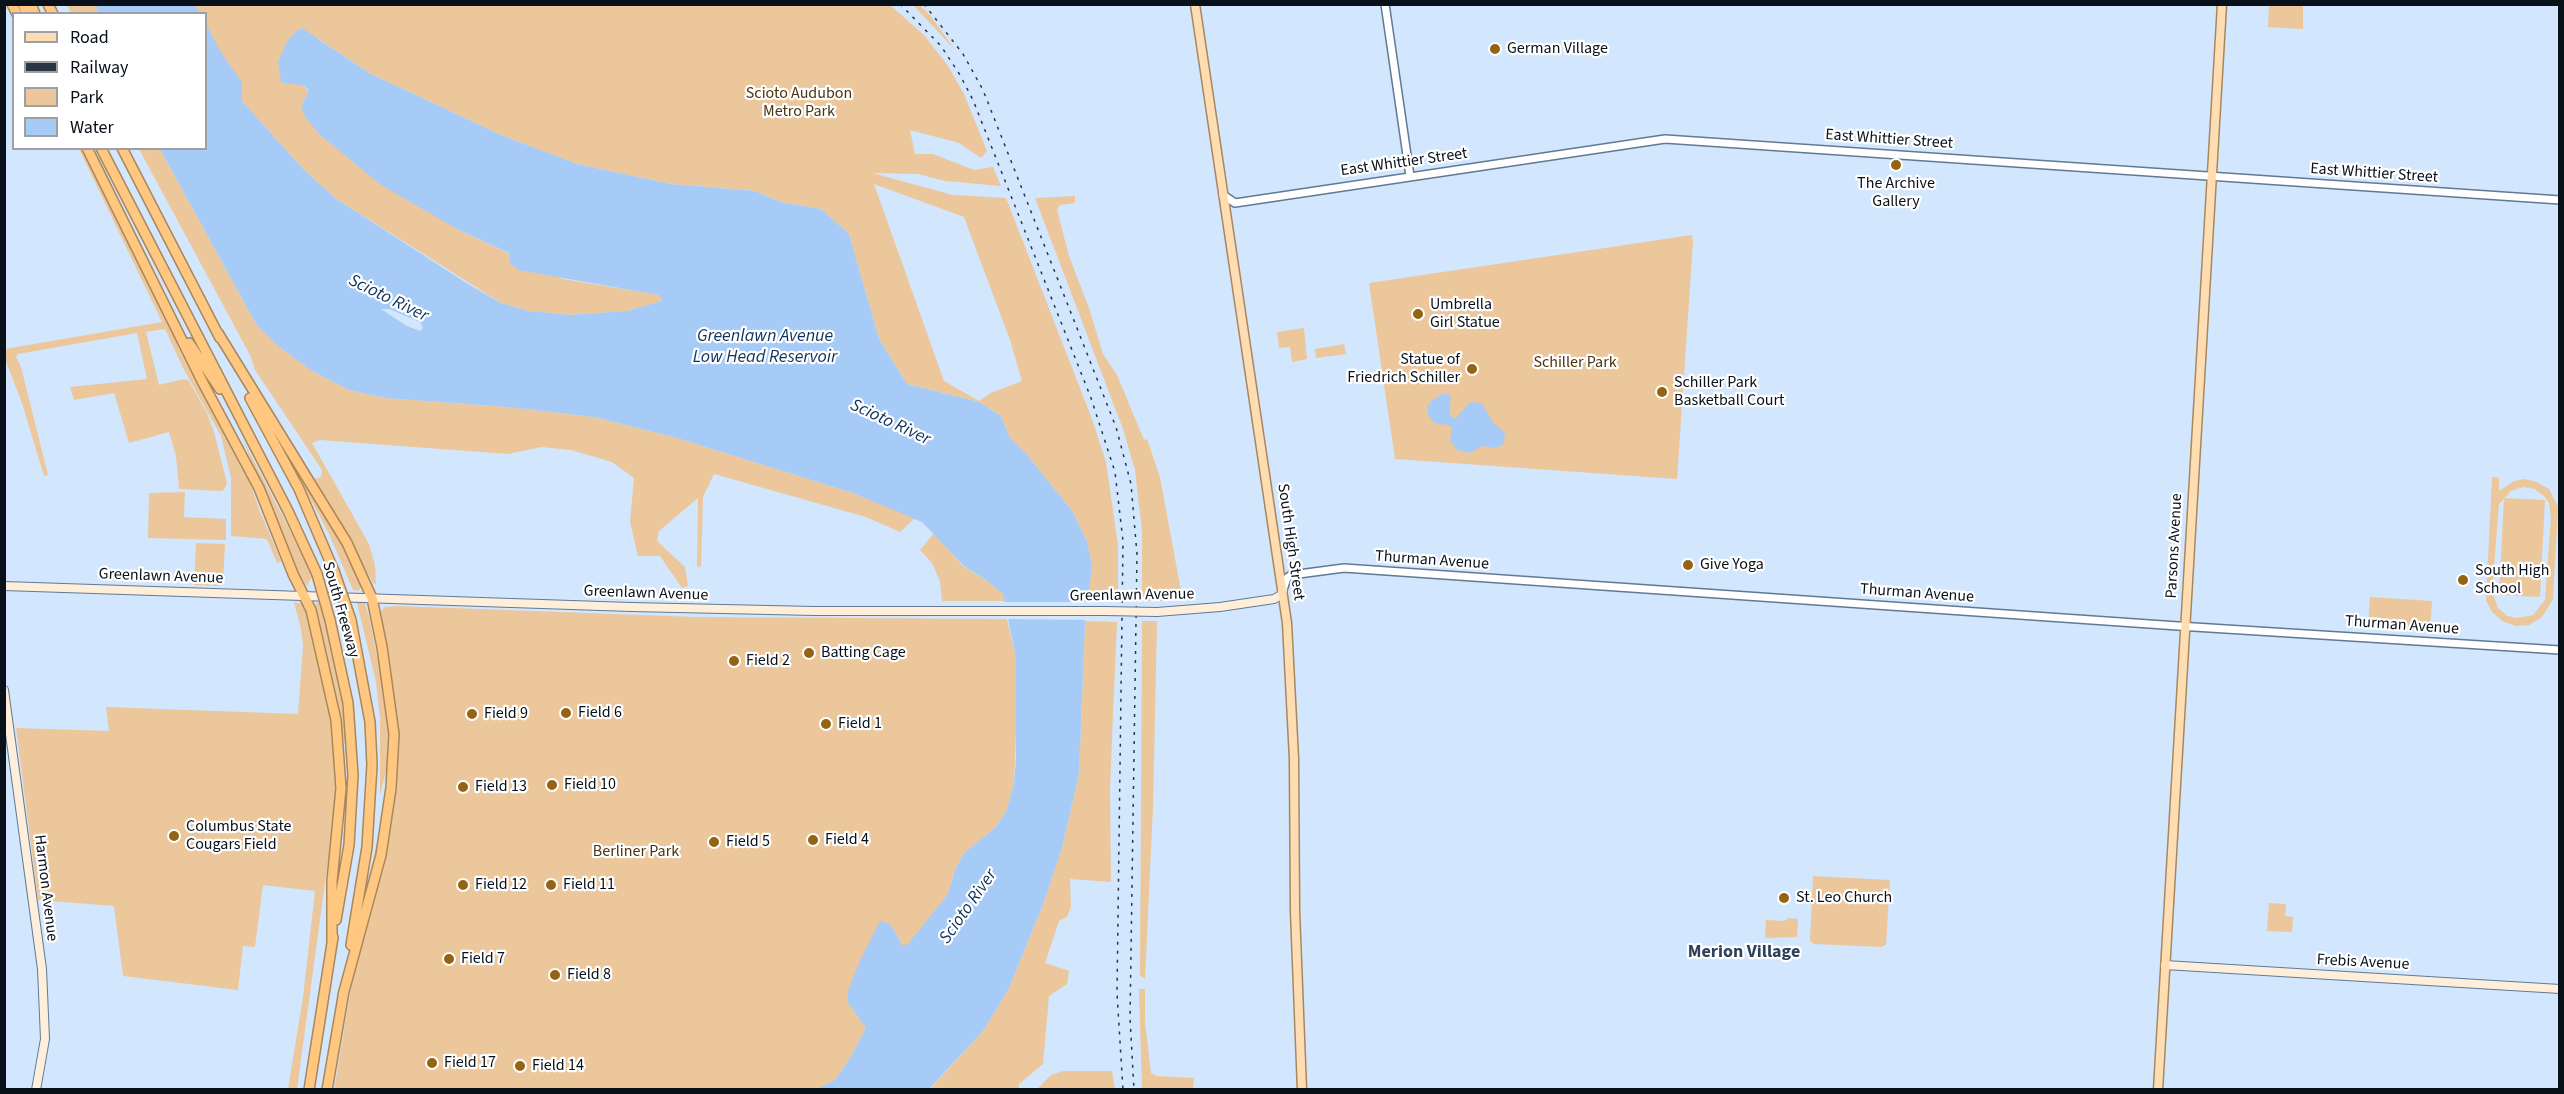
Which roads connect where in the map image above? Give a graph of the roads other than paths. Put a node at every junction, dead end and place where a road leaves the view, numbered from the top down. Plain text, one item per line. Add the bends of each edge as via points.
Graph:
1 (1195, 4) edge
2 (1385, 4) edge
3 (2222, 4) edge
4 (88, 150) edge
5 (102, 150) edge
6 (123, 150) edge
7 (1410, 176) junction
8 (2212, 177) junction
9 (1223, 195) junction
10 (2559, 200) edge
11 (173, 318) junction
12 (218, 333) junction
13 (244, 425) junction
14 (4, 586) edge
15 (1282, 590) junction
16 (303, 595) junction
17 (372, 598) junction
18 (2186, 626) junction
19 (2559, 650) edge
20 (4, 690) edge
21 (332, 943) junction
22 (2165, 965) junction
23 (2559, 989) edge
24 (343, 995) junction
25 (36, 1089) edge
26 (309, 1089) edge
27 (327, 1089) edge
28 (1302, 1089) edge
29 (2158, 1089) edge

1 - 9 main road, South High Street
2 - 7 street
3 - 8 main road, Parsons Avenue
4 - 11 highway
5 - 13 highway, South Freeway
6 - 12 highway, South Freeway
7 - 8 street, East Whittier Street via 1665,139
7 - 9 street, East Whittier Street via 1234,203
8 - 10 street, East Whittier Street
8 - 18 main road, Parsons Avenue
9 - 15 main road, South High Street
11 - 13 highway
11 - 16 highway via 259,488
12 - 17 highway via 342,534
12 - 24 highway, South Freeway, bridge via 298,489 351,621 370,722 372,765 367,847
13 - 21 highway, South Freeway, bridge via 317,574 348,703 353,775 349,845
14 - 16 main road, Greenlawn Avenue
15 - 17 main road, Greenlawn Avenue, bridge via 1274,599 1157,612 812,611
15 - 18 street, Thurman Avenue via 1291,575 1344,568
15 - 28 main road, South High Street via 1294,759
16 - 17 main road, Greenlawn Avenue
16 - 21 highway via 312,610 336,720 341,788 332,881
17 - 24 highway via 390,697 393,763 381,855
18 - 19 street, Thurman Avenue
18 - 22 main road, Parsons Avenue
20 - 25 main road, Harmon Avenue via 42,969 45,1039
21 - 26 highway, South Freeway
22 - 23 main road, Frebis Avenue
22 - 29 main road, Parsons Avenue
24 - 27 highway, South Freeway

